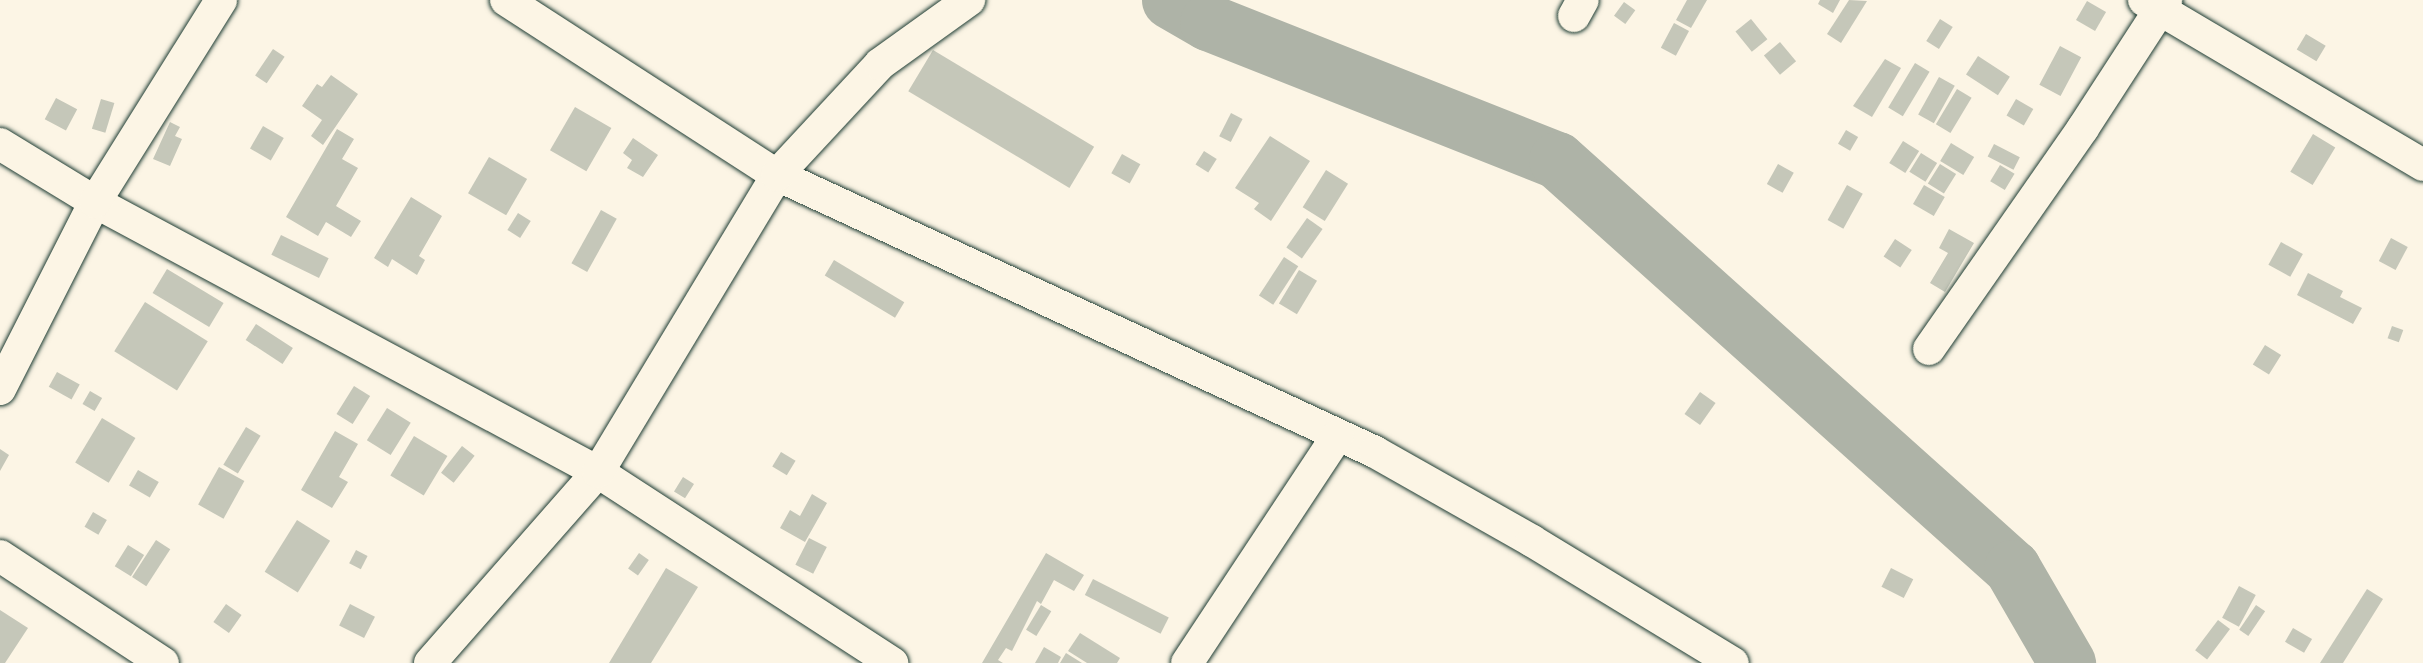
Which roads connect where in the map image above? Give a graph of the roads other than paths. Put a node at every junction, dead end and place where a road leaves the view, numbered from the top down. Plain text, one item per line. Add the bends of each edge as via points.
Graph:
1 (221, 0) edge
2 (506, 0) edge
3 (969, 0) edge
4 (2157, 3) edge
5 (0, 144) edge
6 (2423, 165) edge
7 (777, 175) junction
8 (94, 202) junction
9 (1929, 349) dead end
10 (0, 389) edge
11 (1338, 435) junction
12 (597, 472) junction
13 (0, 556) edge
14 (163, 663) edge
15 (430, 663) edge
16 (892, 663) edge
17 (1187, 663) edge
18 (1733, 663) edge

1 - 8 street
2 - 7 street
3 - 7 street via 880,64
4 - 6 street
4 - 9 street via 2077,137
5 - 8 street
7 - 11 street
7 - 12 street
8 - 10 street
8 - 12 street
11 - 17 street
11 - 18 street via 1532,541
12 - 15 street
12 - 16 street
13 - 14 street

